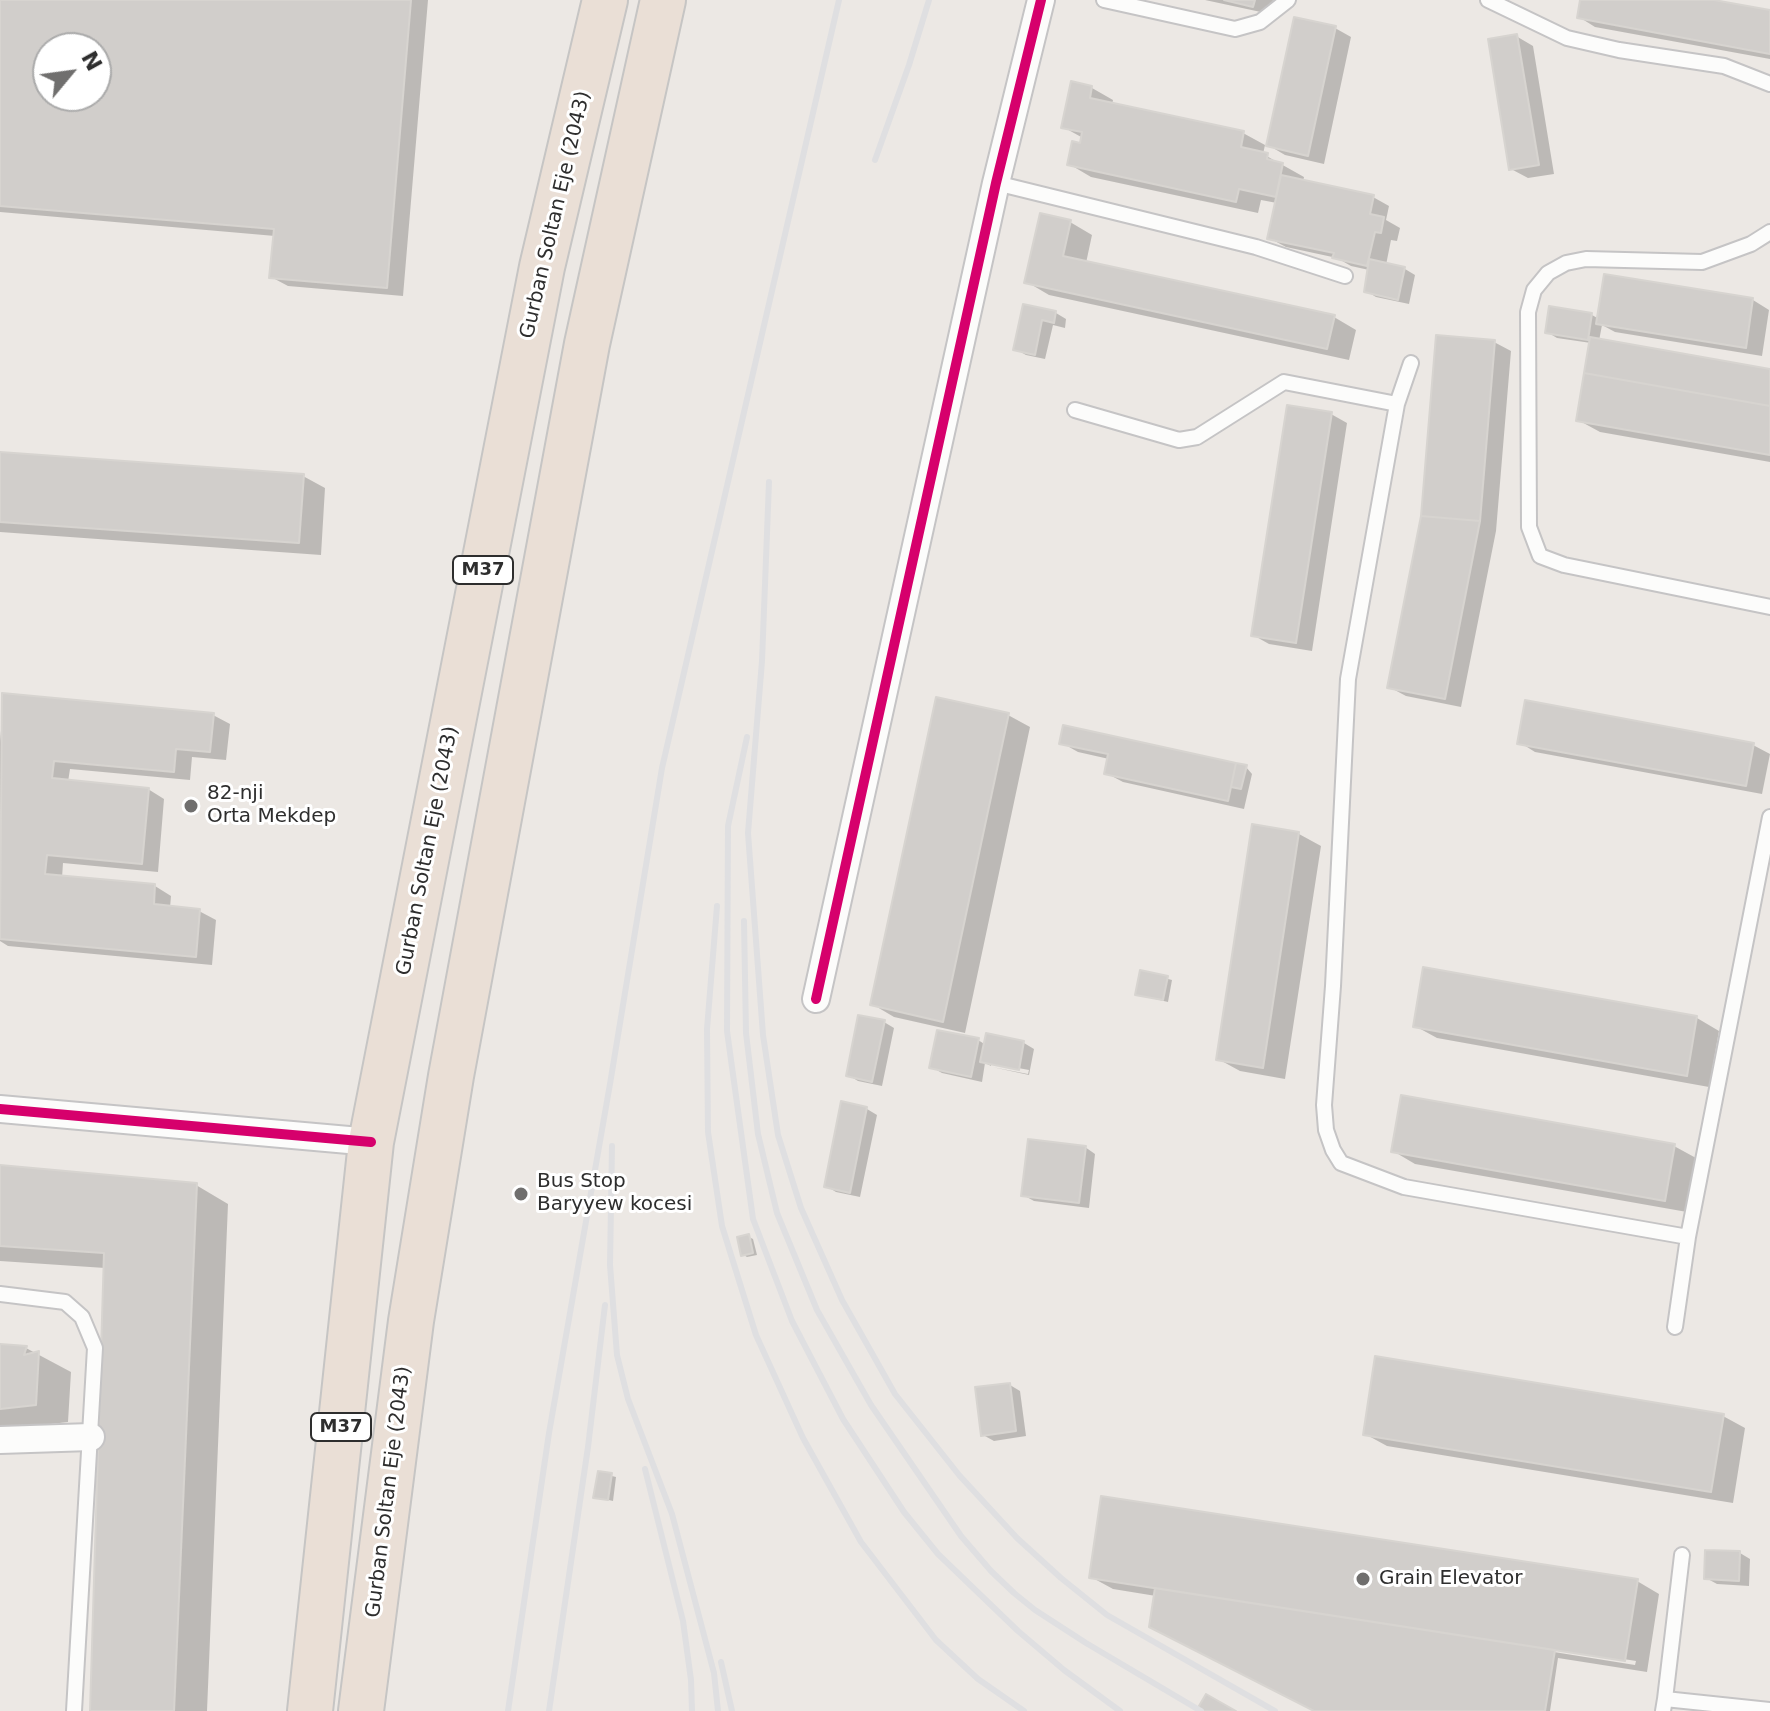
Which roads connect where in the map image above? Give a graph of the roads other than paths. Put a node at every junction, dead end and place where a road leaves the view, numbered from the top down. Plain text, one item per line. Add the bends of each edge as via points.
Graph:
1 (605, 0) edge
2 (663, 0) edge
3 (1041, 0) edge
4 (1104, 0) edge
5 (1288, 0) edge
6 (1488, 0) edge
7 (1770, 84) edge
8 (996, 183) junction
9 (1770, 232) edge
10 (1345, 276) dead end
11 (1411, 363) dead end
12 (1397, 404) junction
13 (1075, 410) dead end
14 (1770, 607) edge
15 (1770, 817) edge
16 (816, 999) dead end
17 (0, 1109) edge
18 (371, 1142) junction
19 (1688, 1237) junction
20 (0, 1294) edge
21 (1675, 1327) dead end
22 (91, 1437) junction
23 (0, 1440) edge
24 (1682, 1555) dead end
25 (1664, 1705) edge
26 (1770, 1710) edge
27 (74, 1711) edge
28 (310, 1711) edge
29 (361, 1711) edge

1 - 18 highway, Gurban Soltan Eje (2043) / M37 via 542,267
2 - 29 highway, Gurban Soltan Eje (2043) / M37 via 587,344 451,1076 411,1321
3 - 8 street
4 - 5 lane via 1235,29 1260,22
6 - 7 lane via 1567,38 1724,66
8 - 10 lane via 1256,247
8 - 16 street
9 - 14 lane via 1702,262 1566,263 1534,290 1528,312 1529,527 1540,556
11 - 12 lane
12 - 13 lane via 1284,382 1197,437 1179,440
12 - 19 lane via 1348,679 1326,1130 1341,1163 1404,1187
15 - 19 lane
17 - 18 street
18 - 28 highway, Gurban Soltan Eje (2043) / M37
19 - 21 lane
20 - 22 lane via 65,1302 82,1317 95,1348
22 - 23 street
22 - 27 lane
24 - 25 lane
25 - 26 lane

